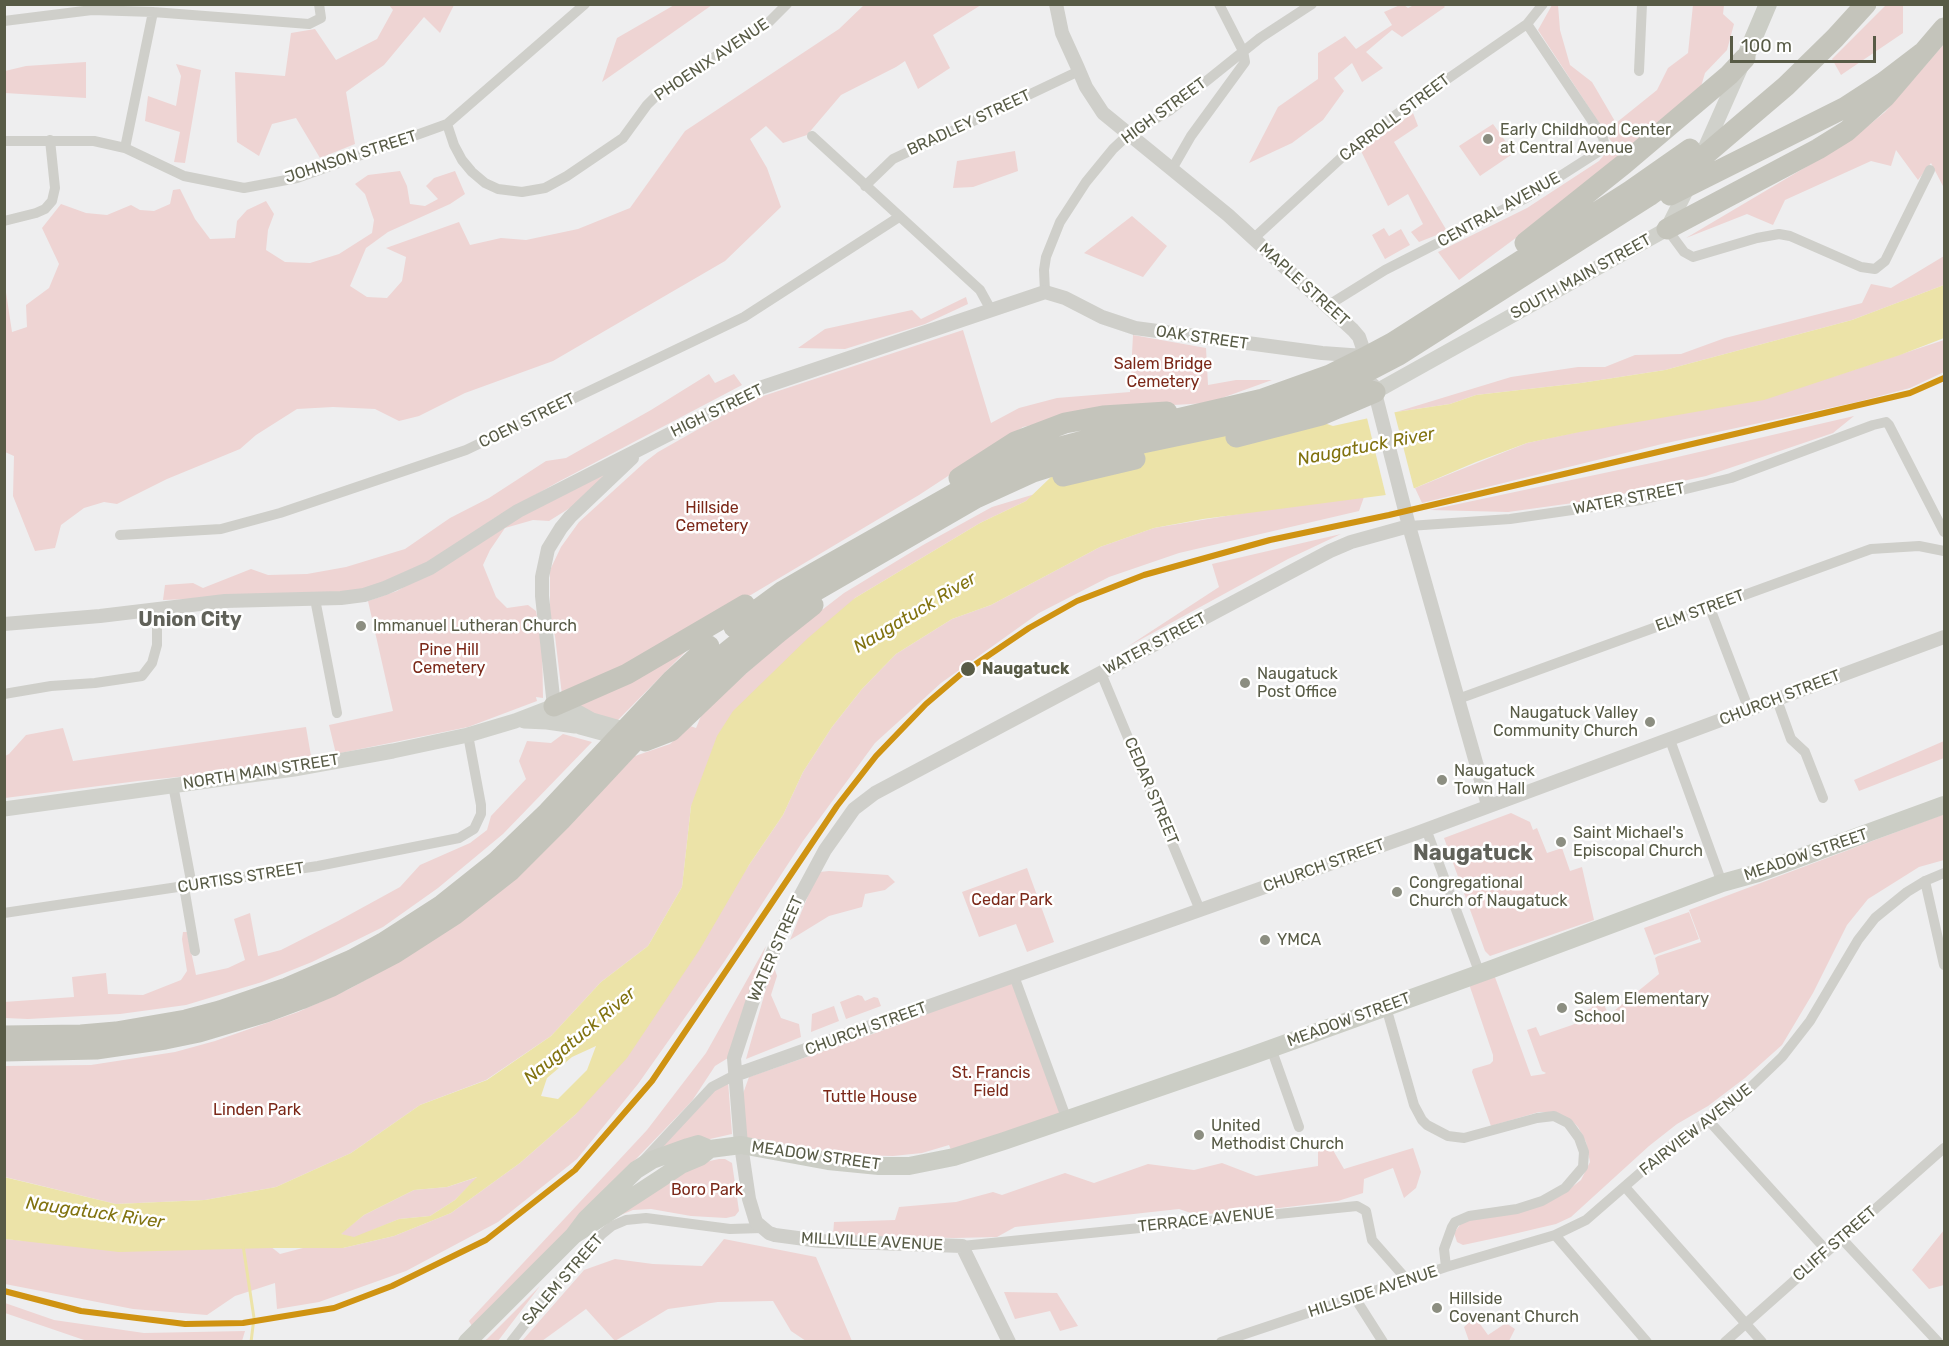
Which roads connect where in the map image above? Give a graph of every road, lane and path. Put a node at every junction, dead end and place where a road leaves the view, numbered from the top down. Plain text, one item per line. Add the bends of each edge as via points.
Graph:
1 (320, 4) edge
2 (585, 4) edge
3 (787, 4) edge
4 (1219, 4) edge
5 (1312, 4) edge
6 (1543, 4) edge
7 (1642, 4) edge
8 (1768, 4) edge
9 (1846, 4) edge
10 (1866, 4) edge
11 (1056, 5) edge
12 (573, 8) edge
13 (153, 12) junction
14 (4, 21) edge
15 (1527, 24) junction
16 (1944, 28) edge
17 (1243, 51) junction
18 (1922, 53) junction
19 (1745, 58) junction
20 (1079, 71) junction
21 (1639, 71) dead end
22 (447, 124) junction
23 (1128, 134) junction
24 (812, 136) dead end
25 (50, 140) junction
26 (4, 141) edge
27 (125, 148) junction
28 (1172, 169) junction
29 (1930, 170) dead end
30 (865, 186) junction
31 (899, 217) junction
32 (4, 221) edge
33 (1667, 229) junction
34 (1253, 239) junction
35 (1560, 252) junction
36 (1045, 292) junction
37 (1327, 306) junction
38 (991, 310) junction
39 (1396, 349) junction
40 (1366, 356) junction
41 (1375, 392) junction
42 (642, 448) junction
43 (1032, 471) junction
44 (1409, 526) junction
45 (892, 529) junction
46 (1944, 532) edge
47 (120, 535) dead end
48 (884, 551) junction
49 (1944, 551) edge
50 (845, 555) junction
51 (315, 599) junction
52 (1710, 608) junction
53 (157, 609) junction
54 (4, 624) edge
55 (1944, 637) edge
56 (1101, 673) junction
57 (4, 694) edge
58 (1458, 699) junction
59 (1777, 699) junction
60 (554, 706) junction
61 (1749, 710) junction
62 (337, 713) dead end
63 (651, 713) junction
64 (515, 721) junction
65 (580, 727) junction
66 (468, 735) junction
67 (1670, 740) junction
68 (645, 741) junction
69 (173, 785) junction
70 (1823, 798) dead end
71 (1488, 805) junction
72 (1944, 805) edge
73 (4, 809) edge
74 (1426, 829) junction
75 (1944, 873) edge
76 (1925, 881) junction
77 (1722, 883) junction
78 (188, 886) junction
79 (1200, 910) junction
80 (4, 913) edge
81 (195, 951) dead end
82 (1944, 965) edge
83 (1480, 974) junction
84 (1014, 976) junction
85 (1386, 1007) junction
86 (4, 1029) edge
87 (4, 1036) edge
88 (88, 1042) junction
89 (1271, 1048) junction
90 (4, 1051) edge
91 (4, 1057) edge
92 (735, 1076) junction
93 (1067, 1120) junction
94 (1709, 1121) junction
95 (1299, 1127) dead end
96 (741, 1145) junction
97 (1944, 1148) edge
98 (710, 1149) junction
99 (636, 1170) junction
100 (1625, 1187) junction
101 (762, 1228) junction
102 (574, 1235) junction
103 (1556, 1235) junction
104 (1842, 1239) junction
105 (962, 1246) junction
106 (1827, 1251) junction
107 (1446, 1267) junction
108 (1408, 1281) junction
109 (1355, 1298) junction
110 (1747, 1322) junction
111 (1642, 1340) edge
112 (467, 1341) edge
113 (511, 1341) edge
114 (1009, 1341) edge
115 (1221, 1341) edge
116 (1383, 1341) edge
117 (1725, 1341) edge
118 (1762, 1341) edge
119 (1938, 1341) edge

1 - 13 street via 321,18 309,24
2 - 12 street, JOHNSON STREET
3 - 22 street, PHOENIX AVENUE via 768,23 661,91 623,138 545,189 522,192 485,183 462,160
4 - 17 street
5 - 17 street, HIGH STREET
6 - 15 street, CARROLL STREET
7 - 21 street
8 - 19 main road, SOUTH MAIN STREET
9 - 39 highway via 1792,61 1692,147
10 - 35 highway via 1811,62 1723,141 1680,174
11 - 20 street, MAPLE STREET via 1062,33
12 - 22 street, JOHNSON STREET
13 - 14 street via 92,10
13 - 27 street
15 - 34 street, CARROLL STREET via 1352,148
15 - 37 street, CENTRAL AVENUE via 1603,137 1601,150 1526,198 1385,270
16 - 18 highway
17 - 23 street, HIGH STREET via 1169,111
17 - 28 street via 1245,62
18 - 33 highway via 1885,97 1847,131
18 - 35 highway via 1844,108
19 - 33 main road, SOUTH MAIN STREET
19 - 39 highway via 1712,90
20 - 23 street, MAPLE STREET via 1104,113
20 - 30 street, BRADLEY STREET via 893,159
22 - 27 street, JOHNSON STREET via 297,178 244,188 184,176
23 - 28 street, MAPLE STREET
23 - 36 street, HIGH STREET via 1095,171 1060,222 1046,258
24 - 30 street
25 - 26 street, JOHNSON STREET
25 - 27 street, JOHNSON STREET via 94,141
25 - 32 street via 55,188 52,201 36,213
28 - 34 street, MAPLE STREET
29 - 33 street via 1885,261 1875,269 1779,234 1693,257 1684,252
30 - 31 street
31 - 38 street via 980,290
31 - 47 street, COEN STREET via 744,317 466,450 221,529
33 - 41 main road, SOUTH MAIN STREET
34 - 37 street, MAPLE STREET
35 - 39 highway
36 - 38 street, HIGH STREET
36 - 40 street, OAK STREET via 1135,328
37 - 40 street, MAPLE STREET via 1356,333
38 - 42 street, HIGH STREET via 760,388
39 - 43 highway via 1263,399 1091,439
40 - 41 street, MAPLE STREET
41 - 43 highway via 1321,415 1267,430
41 - 44 street, MAPLE STREET
41 - 45 highway via 1354,387 1275,405 1120,414 1065,423 996,453
42 - 51 street, HIGH STREET via 518,511 408,579 364,595
42 - 60 street via 570,517 548,549 542,596
43 - 45 highway via 970,485
43 - 48 highway
44 - 46 street, WATER STREET via 1510,519 1641,500 1731,478 1886,422
44 - 56 street, WATER STREET via 1330,551
44 - 58 street, MAPLE STREET
45 - 50 highway
48 - 63 highway via 763,623
48 - 68 highway via 779,632 671,731
49 - 52 street, ELM STREET via 1919,546 1871,549
50 - 60 highway via 765,593 627,674
50 - 63 highway via 783,591 699,655
51 - 53 street, HIGH STREET via 225,601
51 - 62 street
52 - 58 street, ELM STREET
52 - 61 street
53 - 54 street, HIGH STREET
53 - 57 street via 157,645 152,663 142,676
55 - 59 street, CHURCH STREET
56 - 79 street, CEDAR STREET
56 - 92 street, WATER STREET via 874,793 854,809 825,850 783,928 735,1049
58 - 71 street, MAPLE STREET
59 - 61 street, CHURCH STREET
59 - 70 street via 1791,739 1805,752
60 - 64 main road, NORTH MAIN STREET
60 - 65 main road
60 - 68 main road via 567,706 592,720 635,732
61 - 67 street, CHURCH STREET
63 - 88 highway via 535,846 482,893 424,935 364,970 301,999 234,1022 165,1039
64 - 65 main road, NORTH MAIN STREET
64 - 66 main road, NORTH MAIN STREET
65 - 68 main road, NORTH MAIN STREET
66 - 69 main road, NORTH MAIN STREET via 294,769
66 - 78 street, CURTISS STREET via 481,804 479,822 468,834 318,866
67 - 71 street, CHURCH STREET
67 - 77 street
69 - 73 main road, NORTH MAIN STREET
69 - 78 street
71 - 74 street, CHURCH STREET
72 - 77 main road, MEADOW STREET
74 - 79 street, CHURCH STREET
74 - 83 street
75 - 76 street, FAIRVIEW AVENUE
76 - 82 street
76 - 94 street, FAIRVIEW AVENUE via 1875,918 1810,1021 1782,1057 1730,1107
77 - 83 main road, MEADOW STREET
78 - 80 street, CURTISS STREET
78 - 81 street
79 - 84 street, CHURCH STREET
83 - 85 main road, MEADOW STREET
84 - 92 street, CHURCH STREET
84 - 93 street
85 - 89 main road, MEADOW STREET
85 - 107 street, HILLSIDE AVENUE via 1414,1105 1433,1130 1464,1137 1554,1116 1574,1129 1584,1152 1583,1167 1557,1193 1528,1207 1469,1216 1455,1222 1444,1249
86 - 88 highway
87 - 88 highway
88 - 90 highway
88 - 91 highway
89 - 93 main road, MEADOW STREET
89 - 95 street
92 - 96 street
92 - 99 street via 712,1087
93 - 96 main road, MEADOW STREET via 956,1156 909,1166 846,1163
94 - 100 street, FAIRVIEW AVENUE via 1678,1140
94 - 106 street
96 - 98 main road
96 - 101 street via 752,1213
97 - 104 street, CLIFF STREET
98 - 99 main road via 698,1144 652,1160
98 - 102 main road
99 - 102 main road
100 - 103 street, FAIRVIEW AVENUE via 1586,1220
100 - 110 street
101 - 105 street, MILLVILLE AVENUE via 775,1235 820,1241
101 - 113 street, SALEM STREET via 730,1229 646,1218 626,1220 601,1235
102 - 112 main road
103 - 107 street, FAIRVIEW AVENUE
103 - 111 street
104 - 106 street, CLIFF STREET
104 - 119 street
105 - 108 street, TERRACE AVENUE via 1357,1206 1366,1211 1372,1240
105 - 114 street, MILLVILLE AVENUE
106 - 110 street, CLIFF STREET
107 - 108 street, HILLSIDE AVENUE
108 - 109 street, HILLSIDE AVENUE
109 - 115 street, HILLSIDE AVENUE
109 - 116 street
110 - 117 street, CLIFF STREET
110 - 118 street

